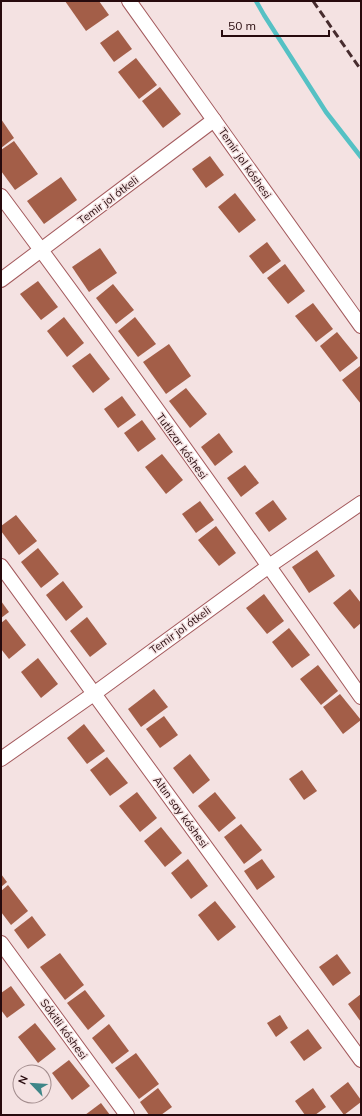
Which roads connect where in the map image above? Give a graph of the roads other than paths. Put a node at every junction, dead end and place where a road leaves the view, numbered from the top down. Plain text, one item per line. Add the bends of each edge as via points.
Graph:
1 (129, 1) edge
2 (214, 120) junction
3 (1, 196) edge
4 (41, 250) junction
5 (1, 280) edge
6 (361, 326) edge
7 (361, 503) edge
8 (1, 566) edge
9 (269, 566) junction
10 (95, 693) junction
11 (361, 697) edge
12 (1, 759) edge
13 (1, 943) edge
14 (361, 1060) edge
15 (128, 1115) edge

1 - 2 street, Temir jol kóshesi
2 - 4 street, Temir jol ótkeli
2 - 6 street, Temir jol kóshesi
3 - 4 street, Tutlızar kóshesi
4 - 5 street, Temir jol ótkeli
4 - 9 street, Tutlızar kóshesi
7 - 9 street, Temir jol ótkeli
8 - 10 street, Altın say kóshesi
9 - 10 street, Temir jol ótkeli
9 - 11 street, Tutlızar kóshesi
10 - 12 street, Temir jol ótkeli
10 - 14 street, Altın say kóshesi
13 - 15 street, Sókitli kóshesi

